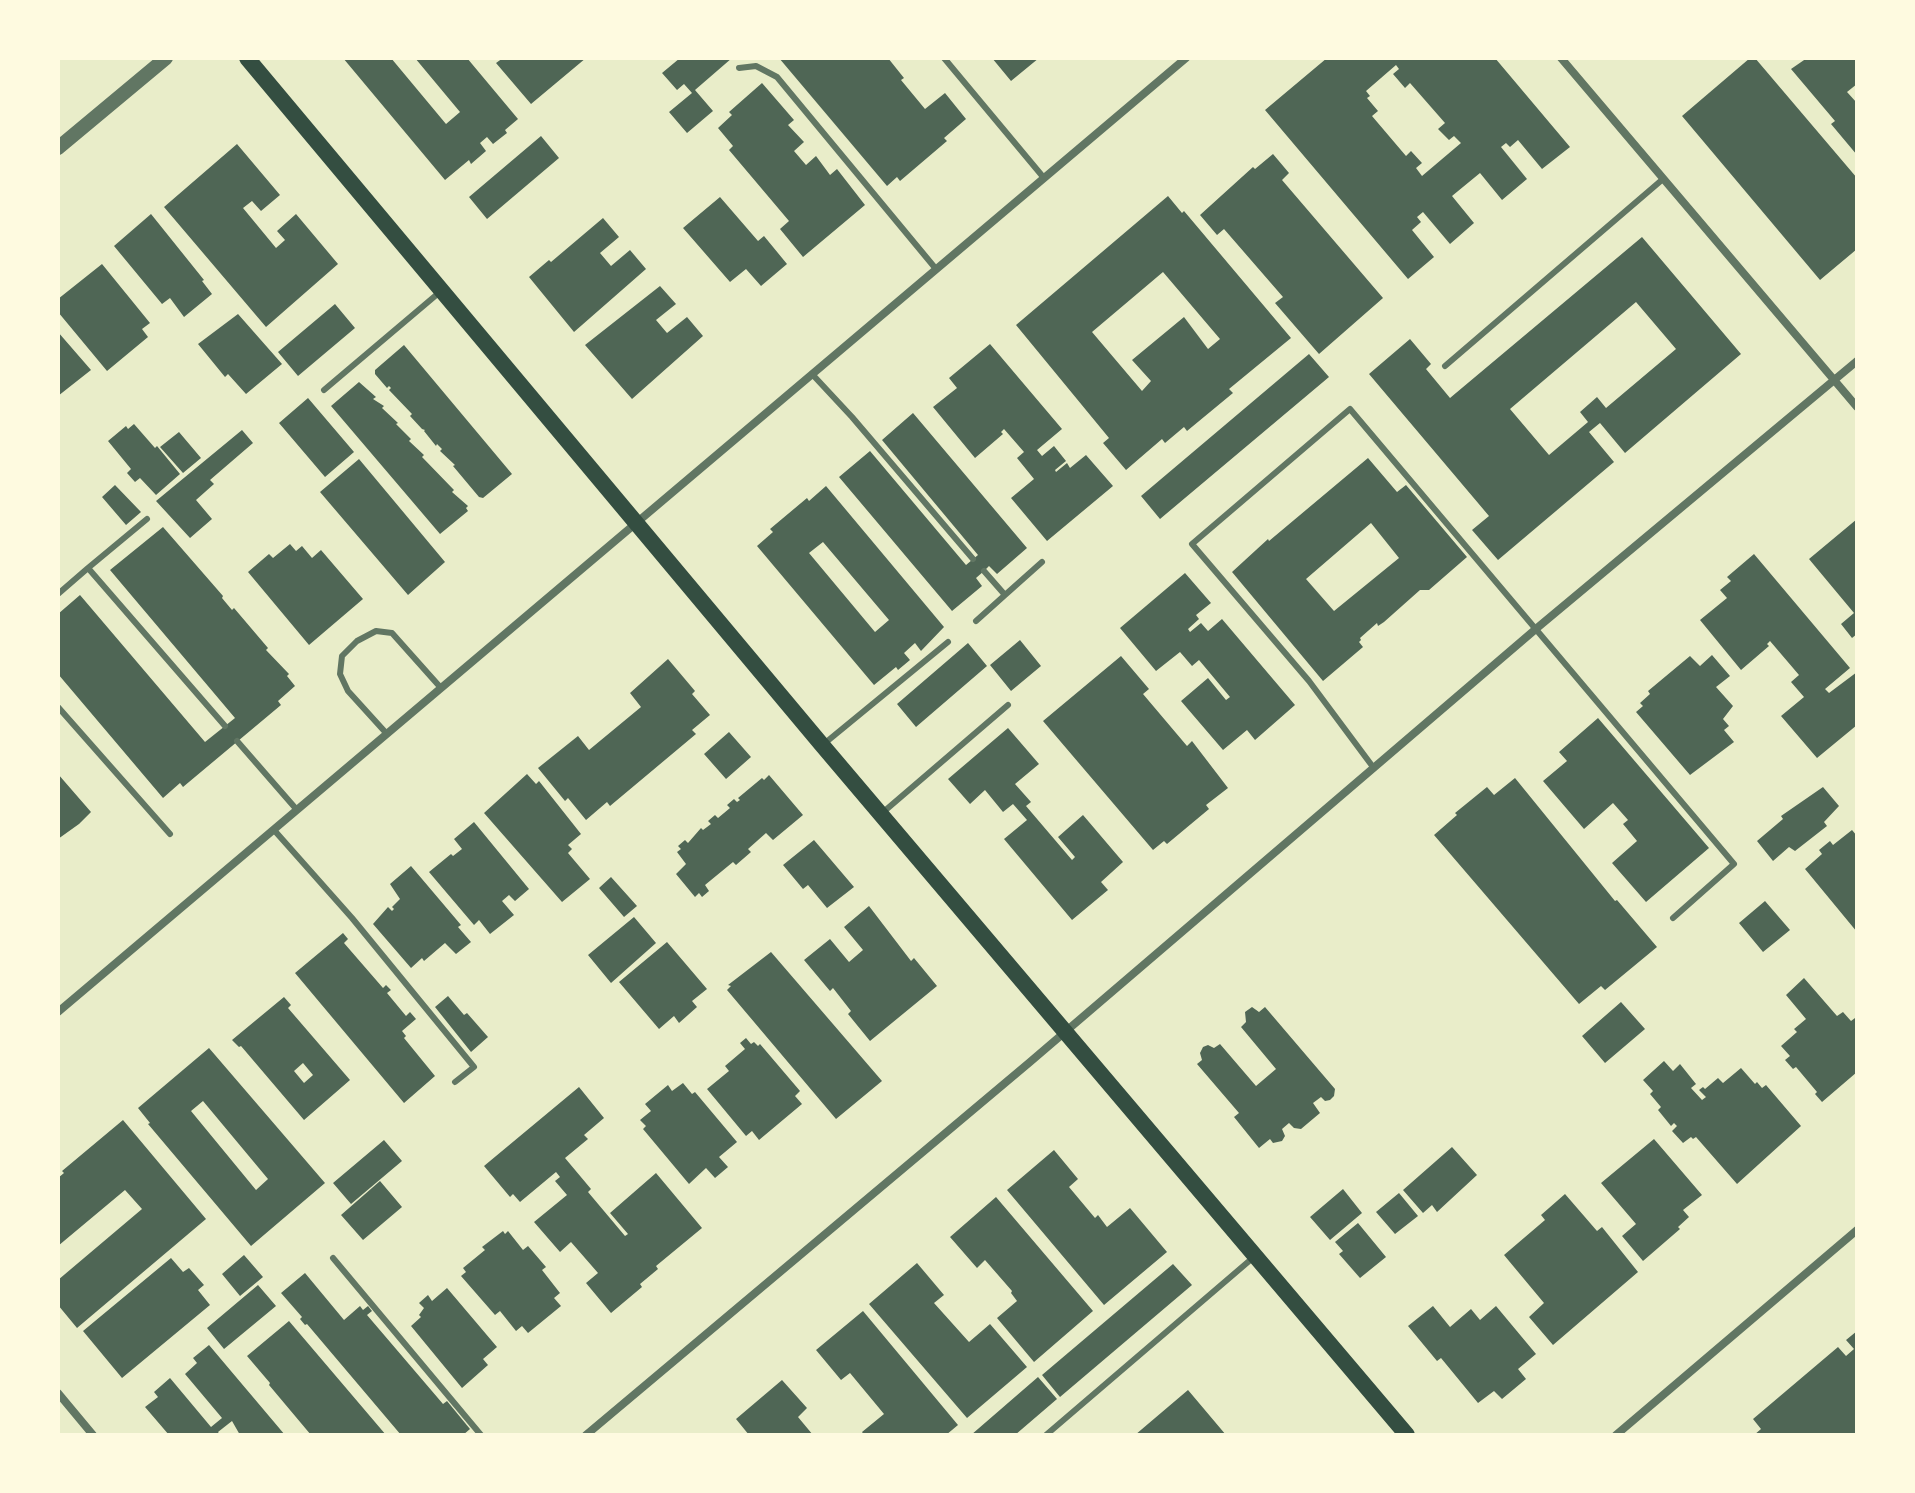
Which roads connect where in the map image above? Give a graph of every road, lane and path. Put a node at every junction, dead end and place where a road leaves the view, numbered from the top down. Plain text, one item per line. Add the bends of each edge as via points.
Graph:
1 (166, 58) edge
2 (247, 58) edge
3 (944, 58) edge
4 (1186, 58) edge
5 (1561, 58) edge
6 (739, 68) dead end
7 (58, 148) edge
8 (1044, 178) junction
9 (1663, 179) junction
10 (936, 269) junction
11 (441, 291) junction
12 (1857, 361) edge
13 (1445, 366) dead end
14 (812, 374) junction
15 (1834, 381) junction
16 (324, 390) dead end
17 (1857, 407) edge
18 (147, 519) dead end
19 (636, 523) junction
20 (973, 559) dead end
21 (1042, 562) dead end
22 (88, 568) junction
23 (984, 571) dead end
24 (58, 594) edge
25 (1005, 595) junction
26 (976, 621) dead end
27 (1537, 628) junction
28 (948, 642) dead end
29 (441, 688) junction
30 (1008, 705) dead end
31 (58, 707) edge
32 (225, 726) dead end
33 (387, 734) junction
34 (237, 741) dead end
35 (822, 745) junction
36 (1373, 767) junction
37 (297, 810) junction
38 (881, 814) junction
39 (274, 830) junction
40 (170, 834) dead end
41 (1673, 918) dead end
42 (58, 1012) edge
43 (1066, 1031) junction
44 (455, 1082) dead end
45 (1857, 1230) edge
46 (1255, 1256) junction
47 (333, 1258) dead end
48 (58, 1393) edge
49 (1404, 1434) edge
50 (92, 1435) edge
51 (481, 1435) edge
52 (586, 1435) edge
53 (1046, 1435) edge
54 (1616, 1435) edge

1 - 7 street
2 - 11 main road
3 - 8 lane
4 - 8 street
5 - 9 street
6 - 10 lane via 756,66 777,77
8 - 10 street
9 - 13 lane
9 - 15 street
10 - 14 street
11 - 16 lane
11 - 19 main road
12 - 15 street
14 - 19 street
14 - 20 lane
15 - 17 street
15 - 27 street
18 - 22 lane
19 - 29 street
19 - 35 main road
21 - 25 lane
22 - 24 lane
22 - 32 lane
23 - 25 lane
25 - 26 lane
27 - 36 street
27 - 36 lane via 1350,409 1192,544 1309,681
27 - 41 lane via 1734,864
28 - 35 lane
29 - 33 street
29 - 33 lane via 392,633 376,631 357,641 342,656 340,674 348,691
30 - 38 lane
31 - 40 lane
33 - 37 street
34 - 37 lane
35 - 38 main road
36 - 43 street
37 - 39 street
38 - 43 main road
39 - 42 street
39 - 44 lane via 474,1067
43 - 46 main road
43 - 52 street
45 - 54 street
46 - 49 main road
46 - 53 lane
47 - 51 lane
48 - 50 street

